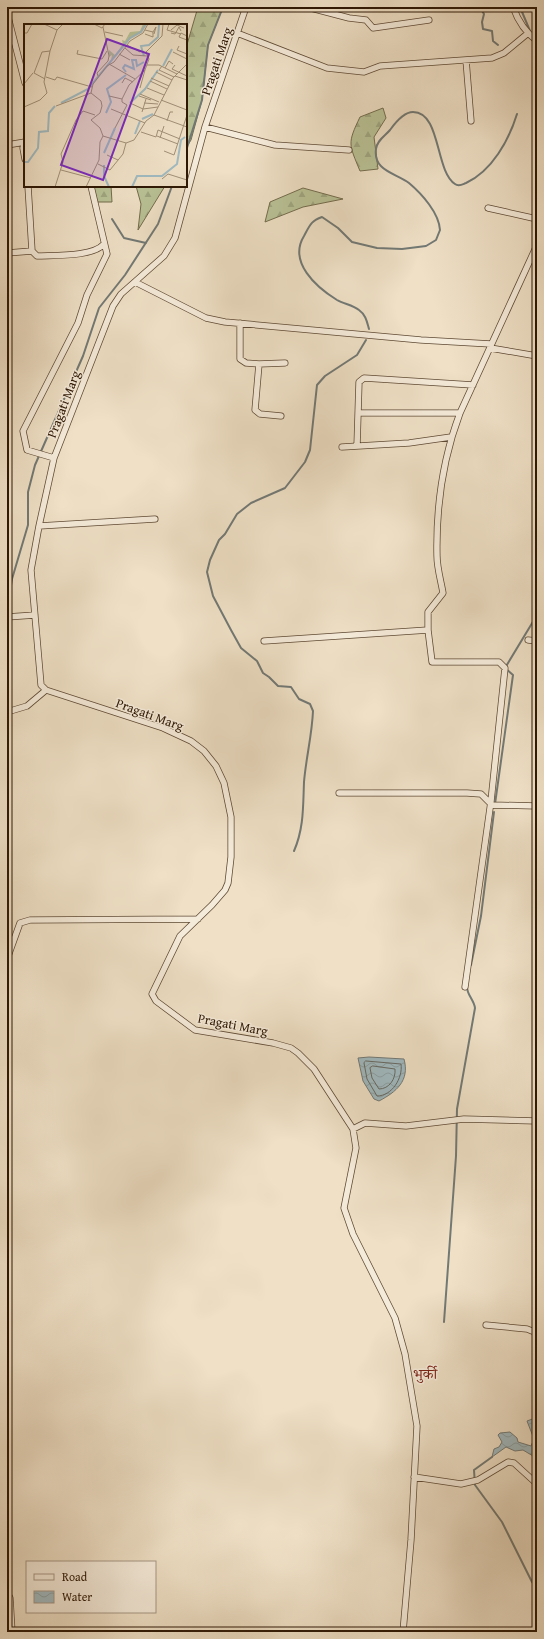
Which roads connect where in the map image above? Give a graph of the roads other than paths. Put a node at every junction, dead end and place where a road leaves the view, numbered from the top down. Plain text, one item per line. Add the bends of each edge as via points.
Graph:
1 (246, 7) edge
2 (307, 7) edge
3 (512, 7) edge
4 (7, 13) edge
5 (429, 20) dead end
6 (237, 33) junction
7 (527, 34) junction
8 (537, 41) edge
9 (466, 60) junction
10 (22, 65) edge
11 (24, 77) edge
12 (471, 121) dead end
13 (204, 127) junction
14 (24, 142) edge
15 (7, 145) edge
16 (349, 150) dead end
17 (28, 187) edge
18 (91, 187) edge
19 (488, 208) dead end
20 (537, 219) edge
21 (104, 244) junction
22 (537, 245) edge
23 (32, 250) junction
24 (7, 253) edge
25 (135, 282) junction
26 (240, 323) junction
27 (491, 346) junction
28 (537, 356) edge
29 (285, 363) dead end
30 (258, 364) junction
31 (473, 385) junction
32 (358, 413) junction
33 (460, 413) junction
34 (281, 416) dead end
35 (451, 437) junction
36 (357, 446) junction
37 (342, 447) dead end
38 (54, 458) junction
39 (156, 519) dead end
40 (40, 526) junction
41 (35, 615) junction
42 (7, 617) edge
43 (428, 630) junction
44 (528, 640) dead end
45 (264, 641) dead end
46 (537, 641) edge
47 (46, 690) junction
48 (7, 712) edge
49 (339, 793) dead end
50 (491, 801) junction
51 (537, 806) edge
52 (198, 919) junction
53 (7, 960) edge
54 (465, 987) dead end
55 (537, 1121) edge
56 (353, 1129) junction
57 (486, 1325) dead end
58 (537, 1333) edge
59 (414, 1477) junction
60 (537, 1484) edge
61 (7, 1592) edge
62 (12, 1632) edge
63 (403, 1632) edge

1 - 6 street, Pragati Marg
2 - 5 street via 366,20 373,28
3 - 7 street
4 - 10 street
6 - 9 street via 327,68 364,72 380,66
6 - 13 street, Pragati Marg
7 - 8 street
7 - 9 street via 498,56
9 - 12 street
10 - 11 street
13 - 16 street via 275,145
13 - 25 street, Pragati Marg via 175,238 164,256
14 - 15 street
17 - 23 street
18 - 21 street
19 - 20 street
21 - 23 street via 89,252 37,256
21 - 38 street via 107,254 87,296 78,323 22,431 27,450
22 - 27 street
23 - 24 street
25 - 26 street via 206,318
25 - 38 street, Pragati Marg via 112,306
26 - 27 street
26 - 30 street via 240,359 246,363
27 - 28 street
27 - 31 street
29 - 30 street
30 - 34 street via 256,410 260,414
31 - 32 street via 364,378 359,382
31 - 33 street
32 - 33 street
32 - 36 street
33 - 35 street
35 - 36 street
35 - 43 street via 441,492 437,558 443,593 439,601 429,609
36 - 37 street
38 - 40 street, Pragati Marg
39 - 40 street
40 - 41 street, Pragati Marg via 32,570
41 - 42 street
41 - 47 street, Pragati Marg via 41,685
43 - 45 street
43 - 50 street via 432,662 499,662 505,668
44 - 46 street
47 - 48 street via 27,706
47 - 52 street, Pragati Marg via 163,728 191,741 216,766 228,795 231,817 228,883 225,890
49 - 50 street via 467,793 482,794
50 - 51 street via 492,805
50 - 54 street
52 - 53 street via 30,920 20,923
52 - 56 street, Pragati Marg via 180,936 156,983 152,994 156,1001 195,1030 273,1043 298,1053 314,1069
55 - 56 street via 464,1118 406,1126 365,1123
56 - 59 street, Pragati Marg via 356,1148 344,1208 353,1234 395,1318 405,1354 417,1426
57 - 58 street via 526,1329
59 - 60 street via 461,1484 478,1480 508,1462 514,1462
59 - 63 street, Pragati Marg via 412,1540
61 - 62 street via 10,1598

